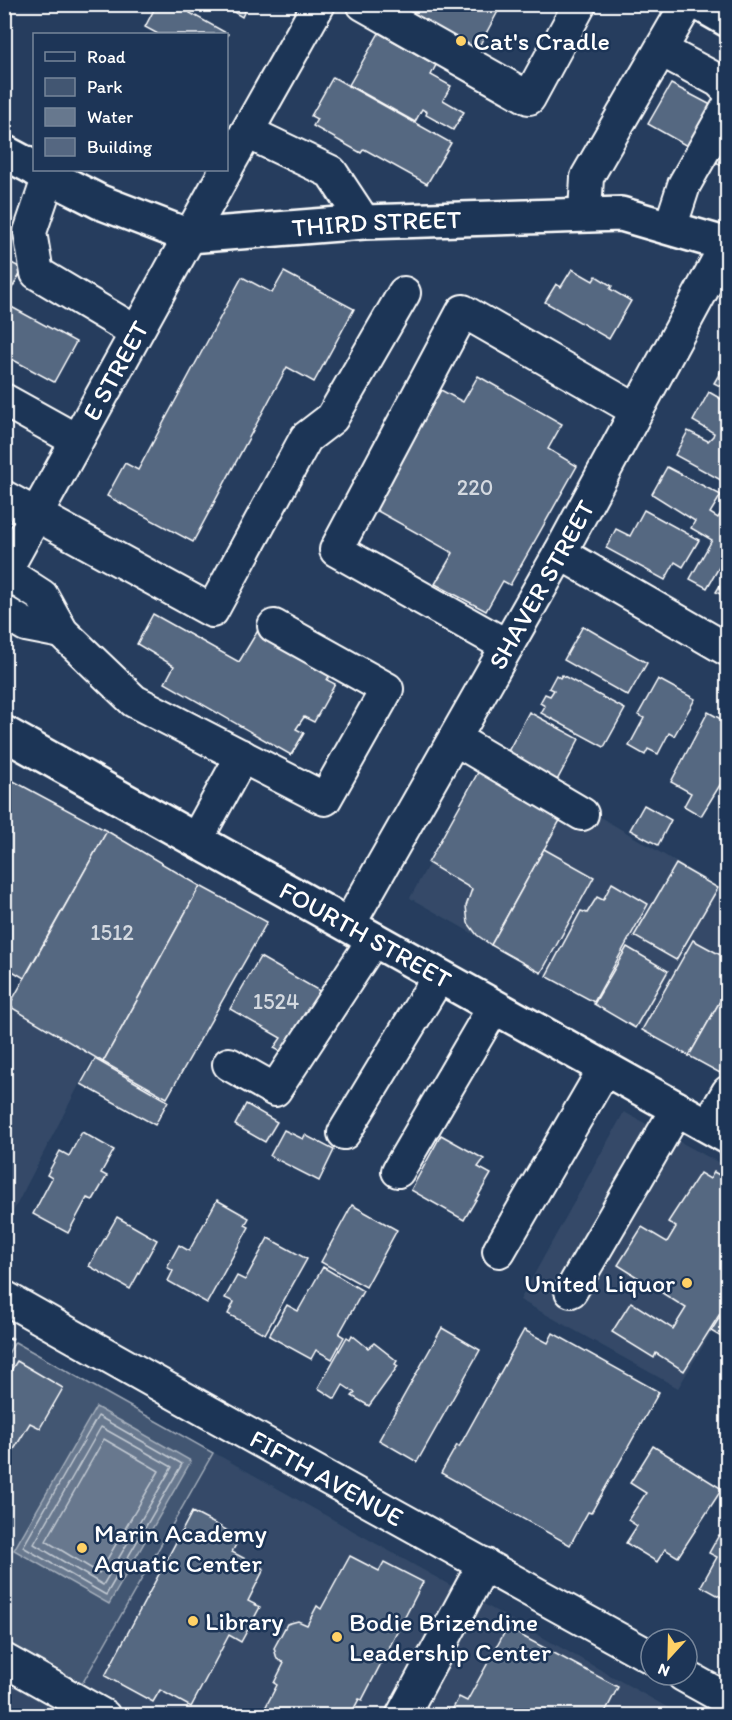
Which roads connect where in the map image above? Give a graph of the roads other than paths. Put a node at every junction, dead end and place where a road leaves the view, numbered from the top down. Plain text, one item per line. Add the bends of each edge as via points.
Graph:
1 (319, 4) edge
2 (363, 4) edge
3 (687, 4) edge
4 (700, 4) edge
5 (573, 7) edge
6 (728, 20) edge
7 (660, 50) junction
8 (728, 90) edge
9 (728, 107) edge
10 (247, 132) junction
11 (4, 152) edge
12 (228, 165) edge
13 (33, 167) edge
14 (40, 171) edge
15 (225, 171) edge
16 (585, 213) junction
17 (364, 222) junction
18 (670, 228) junction
19 (189, 236) junction
20 (727, 244) edge
21 (404, 293) dead end
22 (136, 332) junction
23 (4, 400) edge
24 (636, 410) junction
25 (76, 440) junction
26 (4, 497) edge
27 (35, 515) junction
28 (560, 553) junction
29 (5, 573) edge
30 (4, 612) edge
31 (274, 626) dead end
32 (62, 632) junction
33 (507, 646) junction
34 (728, 650) edge
35 (4, 733) edge
36 (454, 739) junction
37 (242, 756) junction
38 (582, 814) dead end
39 (196, 840) junction
40 (361, 932) junction
41 (439, 976) junction
42 (494, 1006) junction
43 (230, 1064) dead end
44 (605, 1068) junction
45 (728, 1092) edge
46 (677, 1109) junction
47 (718, 1131) edge
48 (344, 1133) dead end
49 (398, 1171) dead end
50 (498, 1251) dead end
51 (571, 1291) dead end
52 (4, 1298) edge
53 (484, 1564) junction
54 (639, 1650) edge
55 (4, 1660) edge
56 (699, 1684) edge
57 (728, 1700) edge
58 (104, 1716) edge
59 (402, 1716) edge

1 - 10 street, E STREET
2 - 5 street via 529,98
3 - 7 street
4 - 6 main road
7 - 8 street via 719,81
7 - 16 street via 587,177
9 - 18 street via 684,185
10 - 12 street, E STREET
10 - 17 street via 331,172
11 - 13 main road, THIRD STREET
14 - 19 main road, THIRD STREET via 100,202
14 - 22 street via 30,232 37,273
15 - 19 street, E STREET
16 - 17 main road, THIRD STREET
16 - 18 main road, THIRD STREET via 621,214
17 - 19 main road, THIRD STREET
18 - 20 main road, THIRD STREET
19 - 22 street, E STREET
20 - 24 street, SHAVER STREET
21 - 27 street via 332,418 306,438 212,611
22 - 25 street, E STREET
23 - 25 street
24 - 28 street, SHAVER STREET
24 - 33 street via 463,311 336,550
25 - 27 street, E STREET
26 - 27 street
27 - 29 street, E STREET
28 - 33 street, SHAVER STREET
28 - 34 street
29 - 32 street via 42,596
30 - 32 street via 26,625
31 - 37 street via 387,689 326,799
32 - 37 street via 134,701
33 - 36 street, SHAVER STREET
35 - 39 main road, FOURTH STREET
36 - 38 street
36 - 40 street, SHAVER STREET
37 - 39 street
39 - 40 main road, FOURTH STREET
40 - 41 main road, FOURTH STREET
40 - 43 street, SHAVER STREET via 275,1090
41 - 42 main road, FOURTH STREET
41 - 48 street
42 - 44 main road, FOURTH STREET
42 - 49 street
44 - 46 main road, FOURTH STREET
44 - 50 street
45 - 47 street
46 - 47 main road, FOURTH STREET
46 - 51 street
52 - 53 street, FIFTH AVENUE
53 - 54 street, FIFTH AVENUE
53 - 59 street
55 - 58 street
56 - 57 street

